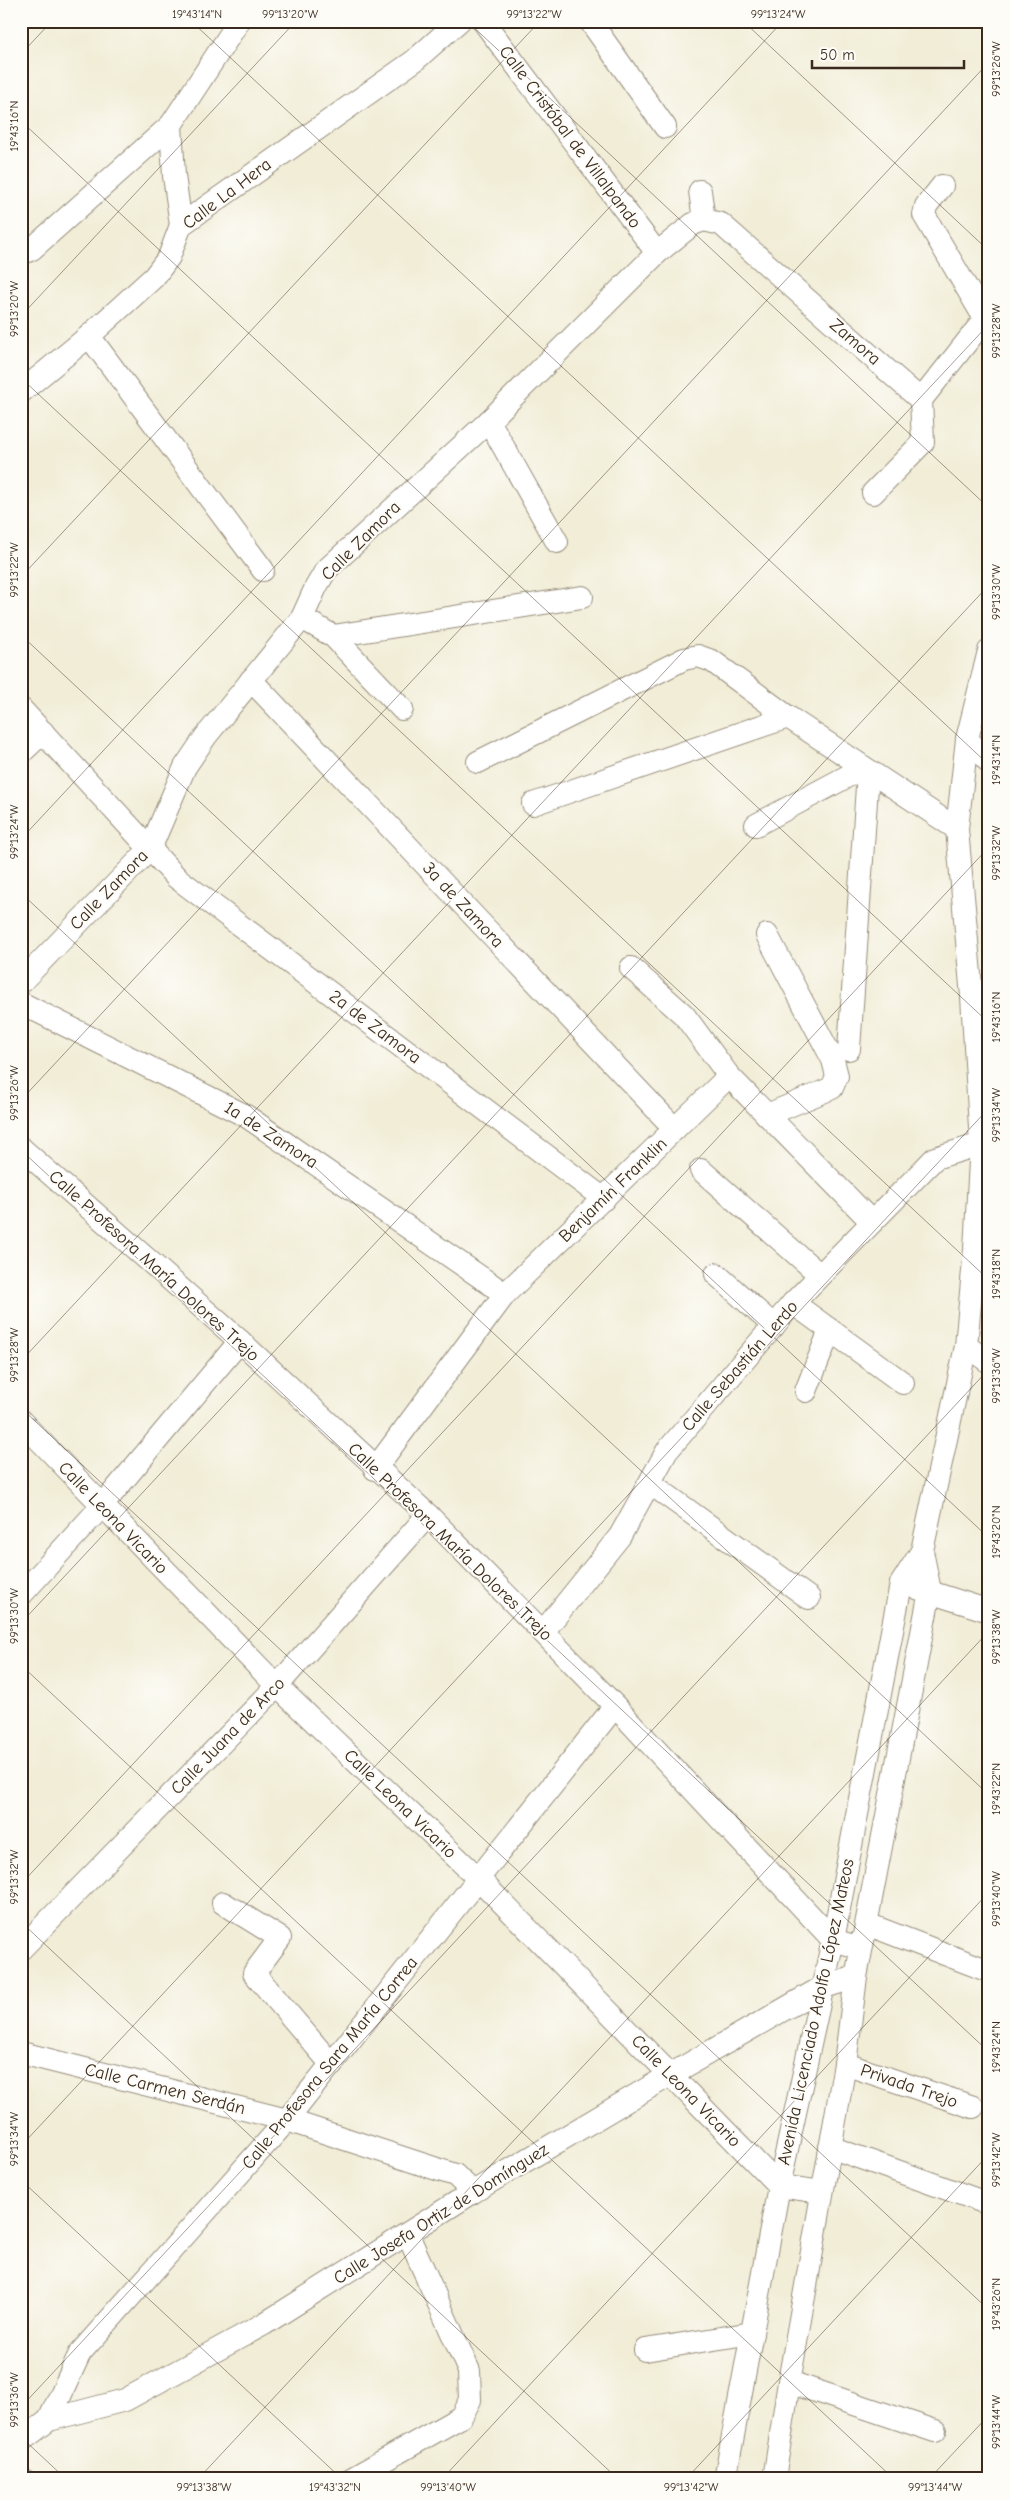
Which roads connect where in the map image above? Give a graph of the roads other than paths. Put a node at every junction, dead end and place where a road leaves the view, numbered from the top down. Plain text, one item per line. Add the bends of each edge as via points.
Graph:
1 (239, 21) edge
2 (459, 21) edge
3 (483, 21) edge
4 (590, 21) edge
5 (171, 125) junction
6 (664, 127) dead end
7 (942, 186) dead end
8 (700, 191) dead end
9 (704, 220) junction
10 (181, 225) junction
11 (657, 253) junction
12 (21, 254) edge
13 (987, 320) edge
14 (88, 336) junction
15 (21, 392) edge
16 (921, 400) junction
17 (488, 421) junction
18 (873, 493) dead end
19 (557, 542) dead end
20 (263, 570) dead end
21 (582, 597) dead end
22 (302, 618) junction
23 (333, 636) junction
24 (989, 651) edge
25 (251, 680) junction
26 (21, 709) edge
27 (402, 709) dead end
28 (788, 717) junction
29 (43, 732) junction
30 (967, 739) junction
31 (21, 754) edge
32 (478, 762) dead end
33 (989, 762) edge
34 (866, 770) junction
35 (533, 804) dead end
36 (756, 825) dead end
37 (957, 829) junction
38 (150, 849) junction
39 (767, 935) dead end
40 (631, 968) dead end
41 (21, 982) edge
42 (980, 995) edge
43 (21, 1003) edge
44 (849, 1049) dead end
45 (729, 1076) junction
46 (767, 1115) junction
47 (675, 1129) junction
48 (985, 1145) edge
49 (21, 1148) edge
50 (701, 1170) dead end
51 (604, 1199) junction
52 (872, 1222) junction
53 (716, 1274) dead end
54 (820, 1275) junction
55 (505, 1294) junction
56 (793, 1303) junction
57 (774, 1326) junction
58 (830, 1330) junction
59 (240, 1341) junction
60 (966, 1346) junction
61 (989, 1362) edge
62 (903, 1383) dead end
63 (806, 1391) dead end
64 (21, 1421) edge
65 (375, 1469) junction
66 (650, 1482) junction
67 (102, 1507) junction
68 (428, 1516) junction
69 (922, 1551) junction
70 (901, 1584) junction
71 (930, 1591) junction
72 (21, 1595) edge
73 (809, 1598) dead end
74 (989, 1611) edge
75 (543, 1632) junction
76 (277, 1686) junction
77 (615, 1706) junction
78 (478, 1878) junction
79 (223, 1903) dead end
80 (867, 1924) junction
81 (833, 1940) junction
82 (861, 1948) junction
83 (21, 1949) edge
84 (989, 1971) edge
85 (856, 1977) junction
86 (821, 1988) junction
87 (21, 2053) edge
88 (845, 2064) junction
89 (332, 2065) junction
90 (670, 2075) junction
91 (973, 2107) dead end
92 (287, 2120) junction
93 (830, 2147) junction
94 (779, 2186) junction
95 (473, 2192) junction
96 (822, 2192) junction
97 (989, 2204) edge
98 (408, 2235) junction
99 (752, 2333) junction
100 (645, 2350) dead end
101 (789, 2382) junction
102 (49, 2420) junction
103 (935, 2431) dead end
104 (21, 2440) edge
105 (351, 2479) edge
106 (725, 2479) edge
107 (774, 2479) edge

1 - 5 street
2 - 10 street, Calle La Hera via 414,61
3 - 11 street, Calle Cristóbal de Villalpando
4 - 6 street
5 - 10 street
5 - 12 street via 32,249
7 - 13 street via 926,206 924,215
8 - 9 street
9 - 11 street, Calle Zamora via 693,224
9 - 16 street, Zamora via 721,224
10 - 14 street, Calle La Hera via 169,257 154,277
11 - 17 street, Calle Zamora
13 - 16 street
14 - 15 street, Calle La Hera
14 - 20 street
16 - 18 street via 923,442
17 - 19 street
17 - 22 street, Calle Zamora via 326,570
21 - 23 street
22 - 23 street
22 - 25 street, Calle Zamora
23 - 27 street
24 - 30 street, Avenida Licenciado Adolfo López Mateos
25 - 38 street, Calle Zamora via 185,768
25 - 47 street, 3a de Zamora
26 - 29 street, 2a de Zamora
28 - 32 street via 712,661 698,656 684,659
28 - 34 street
28 - 35 street
29 - 31 street
29 - 38 street, 2a de Zamora
30 - 33 street
30 - 37 street, Avenida Licenciado Adolfo López Mateos
34 - 36 street
34 - 37 street
34 - 44 street
37 - 42 street, Avenida Licenciado Adolfo López Mateos
38 - 41 street, Calle Zamora
38 - 51 street, 2a de Zamora via 178,878
39 - 46 street via 833,1060 837,1076 832,1088
40 - 45 street via 684,1015
42 - 48 street, Avenida Licenciado Adolfo López Mateos
43 - 55 street, 1a de Zamora via 246,1116
45 - 46 street
45 - 47 street, Benjamín Franklin
46 - 52 street
47 - 51 street, Benjamín Franklin
48 - 52 street, Calle Sebastián Lerdo via 936,1158
48 - 60 street, Avenida Licenciado Adolfo López Mateos
49 - 59 street, Calle Profesora María Dolores Trejo
50 - 54 street
51 - 55 street, Benjamín Franklin
52 - 54 street, Calle Sebastián Lerdo
53 - 57 street
54 - 56 street, Calle Sebastián Lerdo
55 - 65 street, Benjamín Franklin
56 - 57 street, Calle Sebastián Lerdo
56 - 58 street
57 - 66 street, Calle Sebastián Lerdo via 667,1451
58 - 62 street
58 - 63 street
59 - 65 street, Calle Profesora María Dolores Trejo
59 - 67 street
60 - 61 street
60 - 69 street, Avenida Licenciado Adolfo López Mateos
64 - 67 street, Calle Leona Vicario
65 - 68 street, Calle Profesora María Dolores Trejo
66 - 73 street
66 - 75 street, Calle Sebastián Lerdo via 620,1536
67 - 72 street
67 - 76 street, Calle Leona Vicario
68 - 75 street, Calle Profesora María Dolores Trejo
68 - 76 street, Calle Juana de Arco
69 - 70 street, Avenida Licenciado Adolfo López Mateos
69 - 71 street, Avenida Licenciado Adolfo López Mateos
70 - 71 street
70 - 81 street, Avenida Licenciado Adolfo López Mateos
71 - 74 street
71 - 80 street, Avenida Licenciado Adolfo López Mateos
75 - 77 street, Calle Profesora María Dolores Trejo
76 - 78 street, Calle Leona Vicario
76 - 83 street, Calle Juana de Arco
77 - 78 street, Calle Profesora Sara María Correa
77 - 81 street, Calle Profesora María Dolores Trejo
78 - 89 street, Calle Profesora Sara María Correa
78 - 90 street, Calle Leona Vicario
79 - 89 street via 280,1938 254,1973
80 - 82 street, Avenida Licenciado Adolfo López Mateos
80 - 84 street
81 - 82 street
81 - 86 street, Avenida Licenciado Adolfo López Mateos
82 - 85 street, Avenida Licenciado Adolfo López Mateos
85 - 86 street, Calle Josefa Ortiz de Domínguez
85 - 88 street, Avenida Licenciado Adolfo López Mateos
86 - 90 street, Calle Josefa Ortiz de Domínguez
86 - 94 street, Avenida Licenciado Adolfo López Mateos
87 - 92 street, Calle Carmen Serdán
88 - 91 street, Privada Trejo
88 - 93 street, Avenida Licenciado Adolfo López Mateos
89 - 92 street, Calle Profesora Sara María Correa
90 - 94 street, Calle Leona Vicario
90 - 95 street, Calle Josefa Ortiz de Domínguez
92 - 95 street, Calle Carmen Serdán via 455,2175
92 - 102 street, Calle Profesora Sara María Correa via 80,2354
93 - 96 street, Avenida Licenciado Adolfo López Mateos
93 - 97 street
94 - 96 street
94 - 99 street, Avenida Licenciado Adolfo López Mateos
95 - 98 street, Calle Josefa Ortiz de Domínguez
96 - 101 street, Avenida Licenciado Adolfo López Mateos
98 - 102 street, Calle Josefa Ortiz de Domínguez via 264,2324 125,2400
98 - 105 street via 470,2371 470,2400 460,2417
99 - 100 street
99 - 106 street, Avenida Licenciado Adolfo López Mateos
101 - 103 street
101 - 107 street, Avenida Licenciado Adolfo López Mateos
102 - 104 street, Calle Josefa Ortiz de Domínguez

